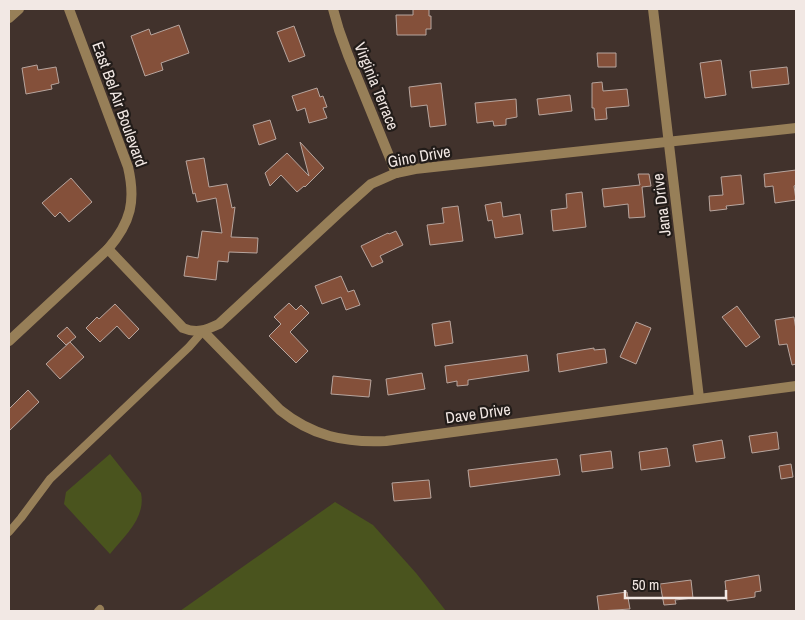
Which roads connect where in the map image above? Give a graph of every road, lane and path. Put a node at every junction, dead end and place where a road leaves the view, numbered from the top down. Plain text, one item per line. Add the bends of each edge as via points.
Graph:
1 (19, 9) edge
2 (69, 9) edge
3 (333, 9) edge
4 (653, 9) edge
5 (9, 18) edge
6 (796, 128) edge
7 (669, 143) junction
8 (396, 173) junction
9 (108, 249) junction
10 (203, 331) junction
11 (9, 341) edge
12 (796, 386) edge
13 (699, 398) junction
14 (9, 532) edge

1 - 5 street
2 - 9 street, East Bel Air Boulevard via 131,181 131,211 118,238
3 - 8 street, Virginia Terrace
4 - 7 street, Jana Drive
6 - 7 street, Gino Drive
7 - 8 street, Gino Drive
7 - 13 street, Jana Drive
8 - 10 street, Gino Drive via 371,184 219,324
9 - 10 street via 183,328 192,332
9 - 11 street, East Bel Air Boulevard
10 - 13 street, Dave Drive via 293,420 323,434 355,442 386,441
10 - 14 lane via 50,479
12 - 13 street, Dave Drive

